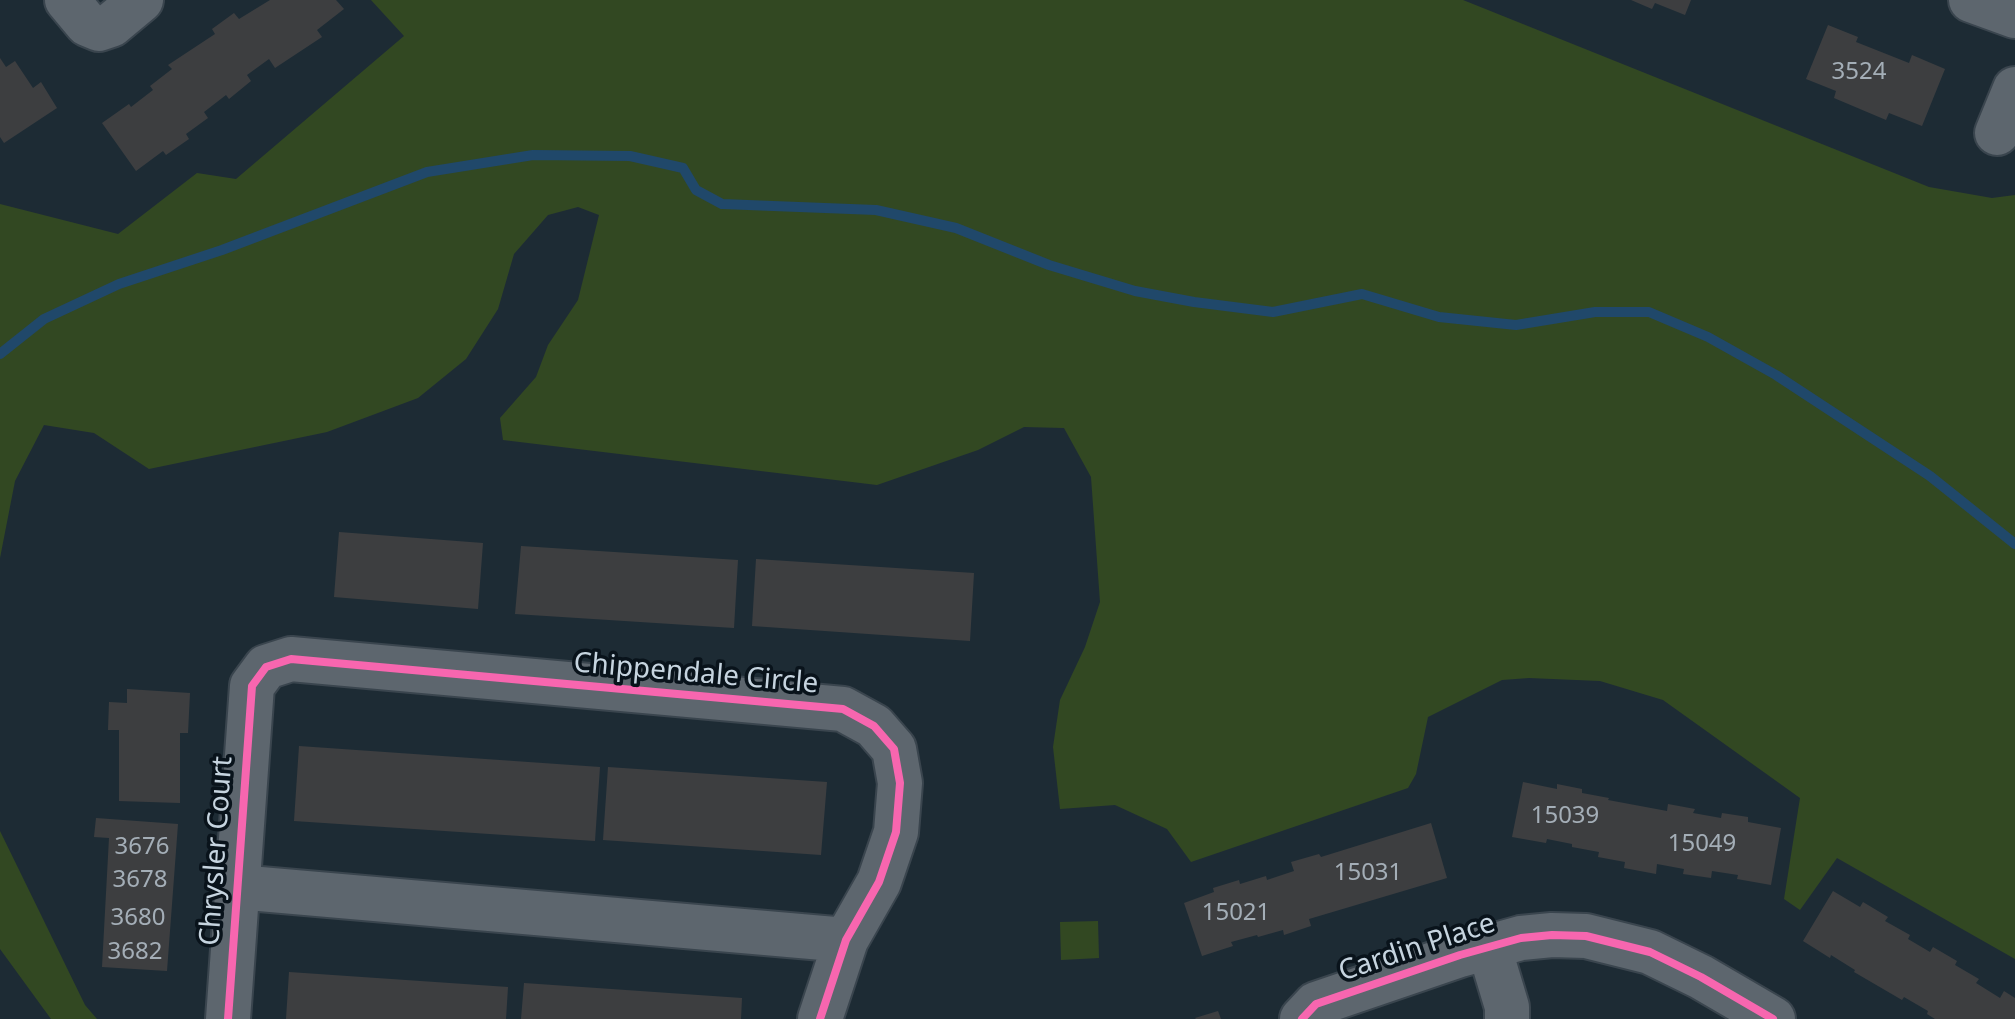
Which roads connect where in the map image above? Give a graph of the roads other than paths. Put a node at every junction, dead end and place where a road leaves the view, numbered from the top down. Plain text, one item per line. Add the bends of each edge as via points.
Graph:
1 (67, 0) edge
2 (141, 0) edge
3 (1971, 0) edge
4 (2015, 16) edge
5 (2015, 89) edge
6 (1997, 133) dead end
7 (252, 686) joint
8 (237, 887) junction
9 (846, 940) junction
10 (1489, 947) junction
11 (228, 1019) edge
12 (820, 1019) edge
13 (1302, 1019) edge
14 (1507, 1019) edge
15 (1773, 1019) edge

1 - 2 street via 87,24 99,29
3 - 4 street
5 - 6 street
7 - 8 street, Chrysler Court
7 - 9 street, Chippendale Circle via 266,667 291,659 843,709 874,726 894,749 900,783 896,832 879,882
8 - 9 street
8 - 11 street, Chrysler Court
9 - 12 street, Chippendale Circle
10 - 13 street, Cardin Place via 1316,1004
10 - 14 street, Cardin Place
10 - 15 street, Cardin Place via 1552,935 1620,943 1675,963

